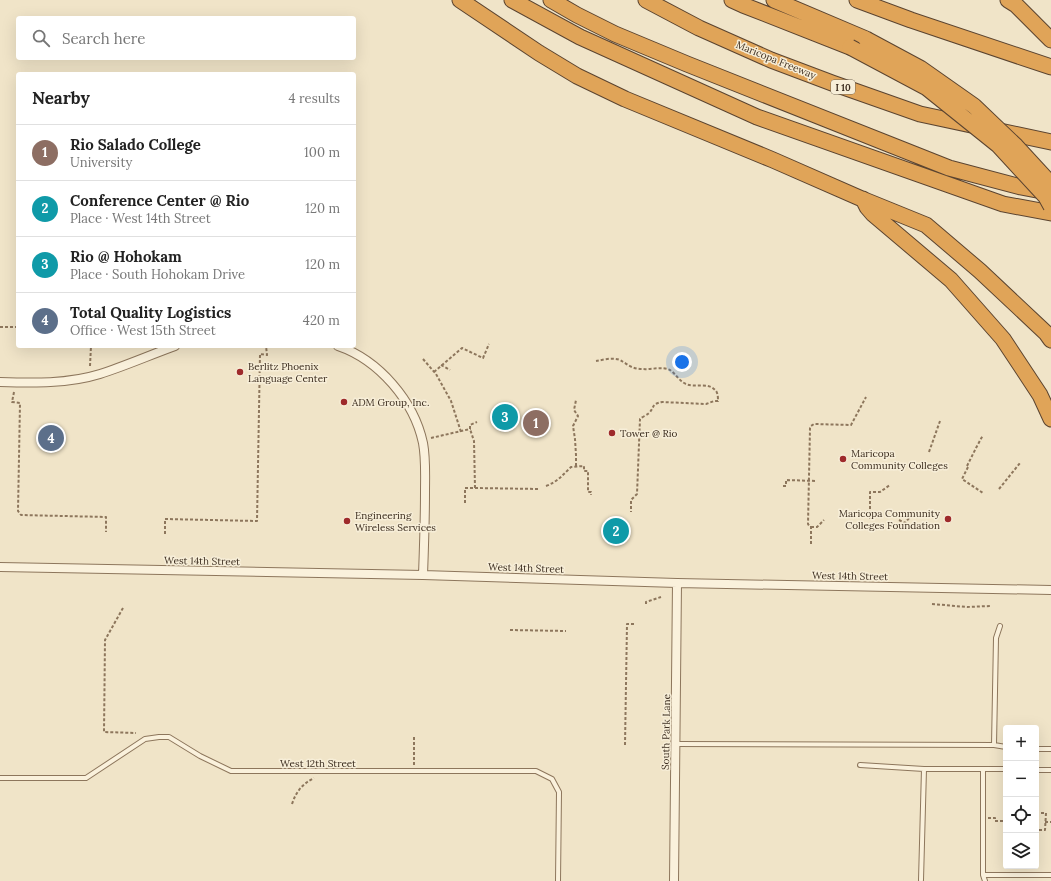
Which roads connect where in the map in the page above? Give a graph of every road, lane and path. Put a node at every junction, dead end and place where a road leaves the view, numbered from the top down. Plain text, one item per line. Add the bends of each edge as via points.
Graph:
1 (460, 0) edge
2 (512, 0) edge
3 (551, 0) edge
4 (646, 0) edge
5 (732, 0) edge
6 (774, 0) edge
7 (857, 0) edge
8 (1012, 2) edge
9 (1051, 40) edge
10 (1051, 67) edge
11 (1051, 142) edge
12 (1051, 184) edge
13 (1051, 193) edge
14 (862, 199) junction
15 (1051, 206) edge
16 (1051, 214) edge
17 (0, 327) edge
18 (16, 327) edge
19 (1051, 340) edge
20 (489, 344) dead end
21 (91, 348) edge
22 (170, 348) edge
23 (266, 348) edge
24 (343, 348) edge
25 (423, 359) dead end
26 (596, 361) dead end
27 (442, 365) junction
28 (90, 366) dead end
29 (450, 370) dead end
30 (434, 372) junction
31 (0, 382) edge
32 (14, 392) dead end
33 (866, 398) dead end
34 (576, 400) dead end
35 (1051, 419) edge
36 (940, 421) dead end
37 (477, 422) dead end
38 (470, 429) junction
39 (461, 432) junction
40 (983, 436) dead end
41 (431, 438) dead end
42 (929, 452) dead end
43 (1020, 463) dead end
44 (576, 466) junction
45 (808, 481) junction
46 (816, 481) dead end
47 (890, 485) dead end
48 (546, 486) dead end
49 (783, 486) dead end
50 (475, 488) junction
51 (539, 489) dead end
52 (999, 489) dead end
53 (983, 492) dead end
54 (591, 495) dead end
55 (465, 503) dead end
56 (631, 512) dead end
57 (910, 517) dead end
58 (870, 518) dead end
59 (824, 520) dead end
60 (899, 520) dead end
61 (811, 527) junction
62 (106, 532) dead end
63 (165, 534) dead end
64 (811, 544) dead end
65 (0, 567) edge
66 (423, 575) junction
67 (677, 583) junction
68 (1051, 590) edge
69 (661, 597) dead end
70 (646, 604) dead end
71 (932, 604) dead end
72 (990, 606) dead end
73 (123, 608) dead end
74 (635, 624) dead end
75 (1000, 626) dead end
76 (510, 630) dead end
77 (566, 631) dead end
78 (136, 733) dead end
79 (414, 737) dead end
80 (676, 744) junction
81 (625, 745) dead end
82 (994, 745) junction
83 (1003, 746) edge
84 (1039, 749) edge
85 (1051, 749) edge
86 (414, 766) dead end
87 (860, 766) dead end
88 (924, 769) junction
89 (983, 769) junction
90 (1003, 769) edge
91 (1039, 770) edge
92 (1051, 770) edge
93 (0, 778) edge
94 (315, 778) dead end
95 (292, 804) dead end
96 (1039, 813) edge
97 (983, 818) junction
98 (1003, 821) edge
99 (1045, 822) junction
100 (1051, 822) edge
101 (1039, 830) edge
102 (983, 875) junction
103 (1051, 875) edge
104 (921, 880) dead end
105 (558, 881) edge
106 (674, 881) edge
107 (985, 881) edge

1 - 14 highway via 577,76 625,99
2 - 16 highway via 580,37 757,117 1003,204
3 - 13 highway via 609,31 652,50 950,168
4 - 11 highway, Maricopa Freeway / I 10 via 699,28 772,60 920,114
5 - 15 highway, bridge via 850,47 926,88 998,145 1046,197
6 - 12 highway, bridge via 866,39 920,68 974,106
7 - 10 highway
8 - 9 highway
14 - 19 highway via 926,225 980,271
14 - 35 highway via 873,214 951,280 1003,339 1040,395
17 - 18 path
20 - 27 path via 483,358 462,348
21 - 28 path
22 - 31 street via 81,378 52,382
23 - 63 path via 267,355 260,354 257,520 165,519
24 - 66 street via 381,371 408,405 417,423 425,464
25 - 30 path
26 - 56 path via 612,359 620,360 634,368 666,369 686,384 711,387 717,391 718,401 706,404 662,402 654,404 650,413 640,418 637,494 632,500
27 - 29 path
27 - 30 path
30 - 39 path via 451,401
32 - 62 path via 12,402 20,403 18,511 21,515 106,517
33 - 45 path via 851,425 825,423 811,426
34 - 44 path via 574,410 578,416 573,426
36 - 42 path
37 - 38 path via 470,425
38 - 39 path
38 - 50 path via 474,441
39 - 41 path
40 - 53 path via 962,480
43 - 52 path
44 - 48 path
44 - 54 path via 584,466 584,471 588,471 588,492 591,492
45 - 46 path
45 - 49 path via 786,480 786,486
45 - 61 path via 808,524
47 - 58 path via 880,492 870,492
50 - 51 path
50 - 55 path via 465,488
57 - 60 path via 905,523
59 - 61 path via 817,527
61 - 64 path
65 - 66 street, West 14th Street
66 - 67 street, West 14th Street
67 - 68 street, West 14th Street
67 - 80 street, South Park Lane
69 - 70 path
71 - 72 path
73 - 78 path via 105,640 104,732
74 - 81 path via 627,624
75 - 82 lane via 996,638
76 - 77 path
79 - 86 path
80 - 82 lane
80 - 106 street, South Park Lane
82 - 83 lane
84 - 85 lane
87 - 88 lane
88 - 89 lane
88 - 104 lane
89 - 90 lane
89 - 97 lane
91 - 92 lane
93 - 105 lane, West 12th Street via 86,778 145,739 159,737 169,737 231,771 536,771 552,780 559,792
94 - 95 path via 298,791
96 - 99 path via 1046,813
97 - 98 path
97 - 102 lane
99 - 100 path
99 - 101 path via 1045,830
102 - 103 lane
102 - 107 lane

